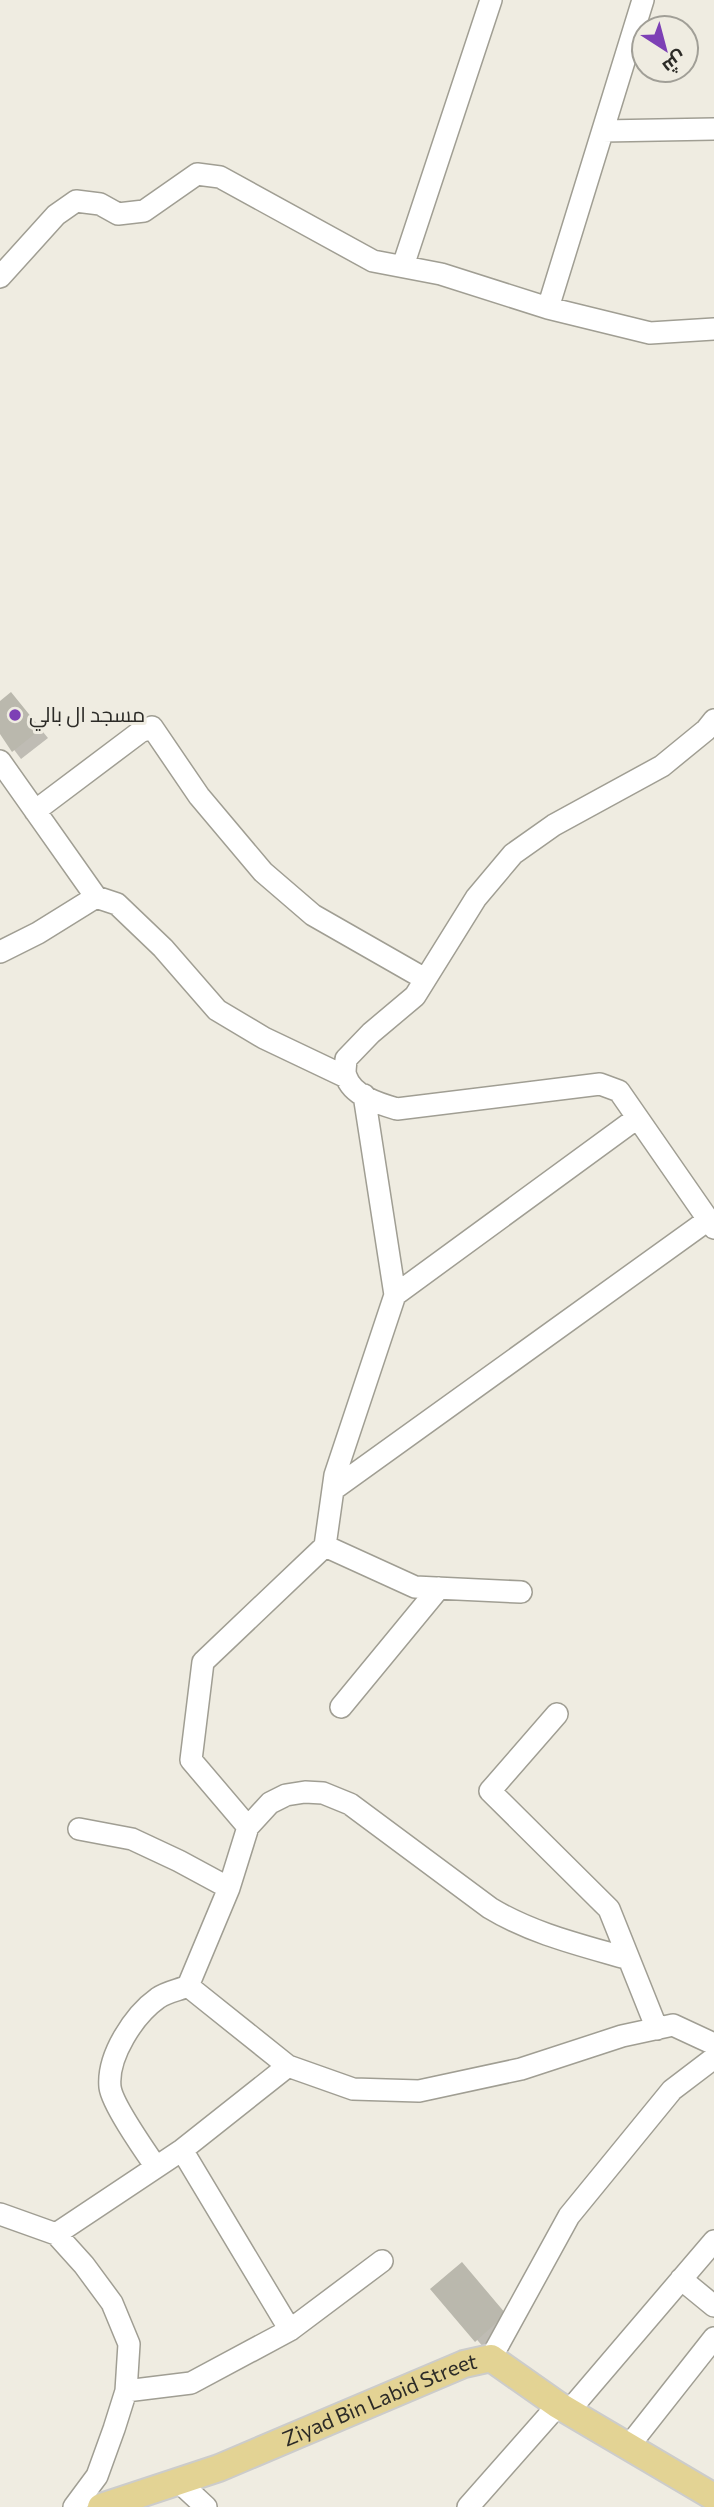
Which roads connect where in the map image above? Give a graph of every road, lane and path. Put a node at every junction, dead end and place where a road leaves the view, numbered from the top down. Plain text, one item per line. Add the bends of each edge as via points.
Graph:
1 (491, 0) edge
2 (643, 0) edge
3 (714, 129) edge
4 (603, 131) junction
5 (402, 267) junction
6 (0, 277) edge
7 (548, 308) junction
8 (714, 330) edge
9 (714, 720) edge
10 (0, 761) edge
11 (35, 811) junction
12 (96, 897) junction
13 (0, 952) edge
14 (425, 979) junction
15 (346, 1077) junction
16 (364, 1096) junction
17 (637, 1118) junction
18 (711, 1224) edge
19 (395, 1295) junction
20 (334, 1489) junction
21 (326, 1546) junction
22 (439, 1588) junction
23 (521, 1592) dead end
24 (341, 1707) dead end
25 (557, 1714) dead end
26 (248, 1828) junction
27 (79, 1829) dead end
28 (229, 1888) junction
29 (629, 1959) junction
30 (188, 1986) junction
31 (657, 2029) junction
32 (714, 2044) edge
33 (714, 2058) edge
34 (288, 2066) junction
35 (182, 2150) junction
36 (156, 2168) junction
37 (0, 2214) edge
38 (56, 2234) junction
39 (714, 2241) edge
40 (382, 2261) dead end
41 (681, 2279) junction
42 (714, 2306) edge
43 (290, 2330) junction
44 (714, 2338) edge
45 (491, 2358) junction
46 (126, 2391) junction
47 (563, 2409) junction
48 (628, 2447) junction
49 (179, 2482) junction
50 (714, 2498) edge
51 (74, 2507) edge
52 (101, 2507) edge
53 (206, 2507) edge
54 (468, 2507) edge
55 (706, 2507) edge

1 - 5 street
2 - 4 street
3 - 4 street
4 - 7 street
5 - 6 street via 373,261 220,177 197,174 144,211 118,214 100,204 76,201 56,215
5 - 7 street via 440,274
7 - 8 street via 650,333
9 - 14 street via 662,766 554,825 513,854 477,898
10 - 11 street
11 - 12 street
11 - 14 street via 152,727 199,796 263,872 313,915
12 - 13 street
12 - 15 street via 117,904 217,1010
14 - 15 street via 415,996 346,1059
15 - 16 street
16 - 17 street via 397,1109 600,1084 619,1091
16 - 19 street
17 - 18 street
17 - 19 street
18 - 20 street
19 - 20 street
20 - 21 street
21 - 22 street via 415,1587
21 - 26 street via 203,1662 191,1760
22 - 23 street
22 - 24 street
25 - 29 street via 490,1791 609,1909
26 - 28 street
26 - 29 street via 270,1803 286,1795 323,1793 350,1804 510,1920
27 - 28 street via 132,1839
28 - 30 street
29 - 31 street
30 - 34 street
30 - 36 street via 159,1997 130,2026 114,2057 110,2088
31 - 32 street via 673,2025
31 - 34 street via 521,2069 419,2091 353,2089
33 - 45 street via 672,2090 569,2216
34 - 35 street
35 - 36 street
35 - 43 street
36 - 38 street
37 - 38 street
38 - 46 street via 112,2303 129,2344
39 - 41 street
40 - 43 street
41 - 42 street
41 - 47 street
43 - 46 street via 191,2383
44 - 48 street
45 - 47 main road, Ziyad Bin Labid Street
45 - 49 main road, Ziyad Bin Labid Street via 464,2364
46 - 51 street via 97,2476
47 - 48 main road, Ziyad Bin Labid Street
47 - 54 street
48 - 50 main road, Ziyad Bin Labid Street
49 - 52 main road, Ziyad Bin Labid Street
49 - 53 street
50 - 55 street

